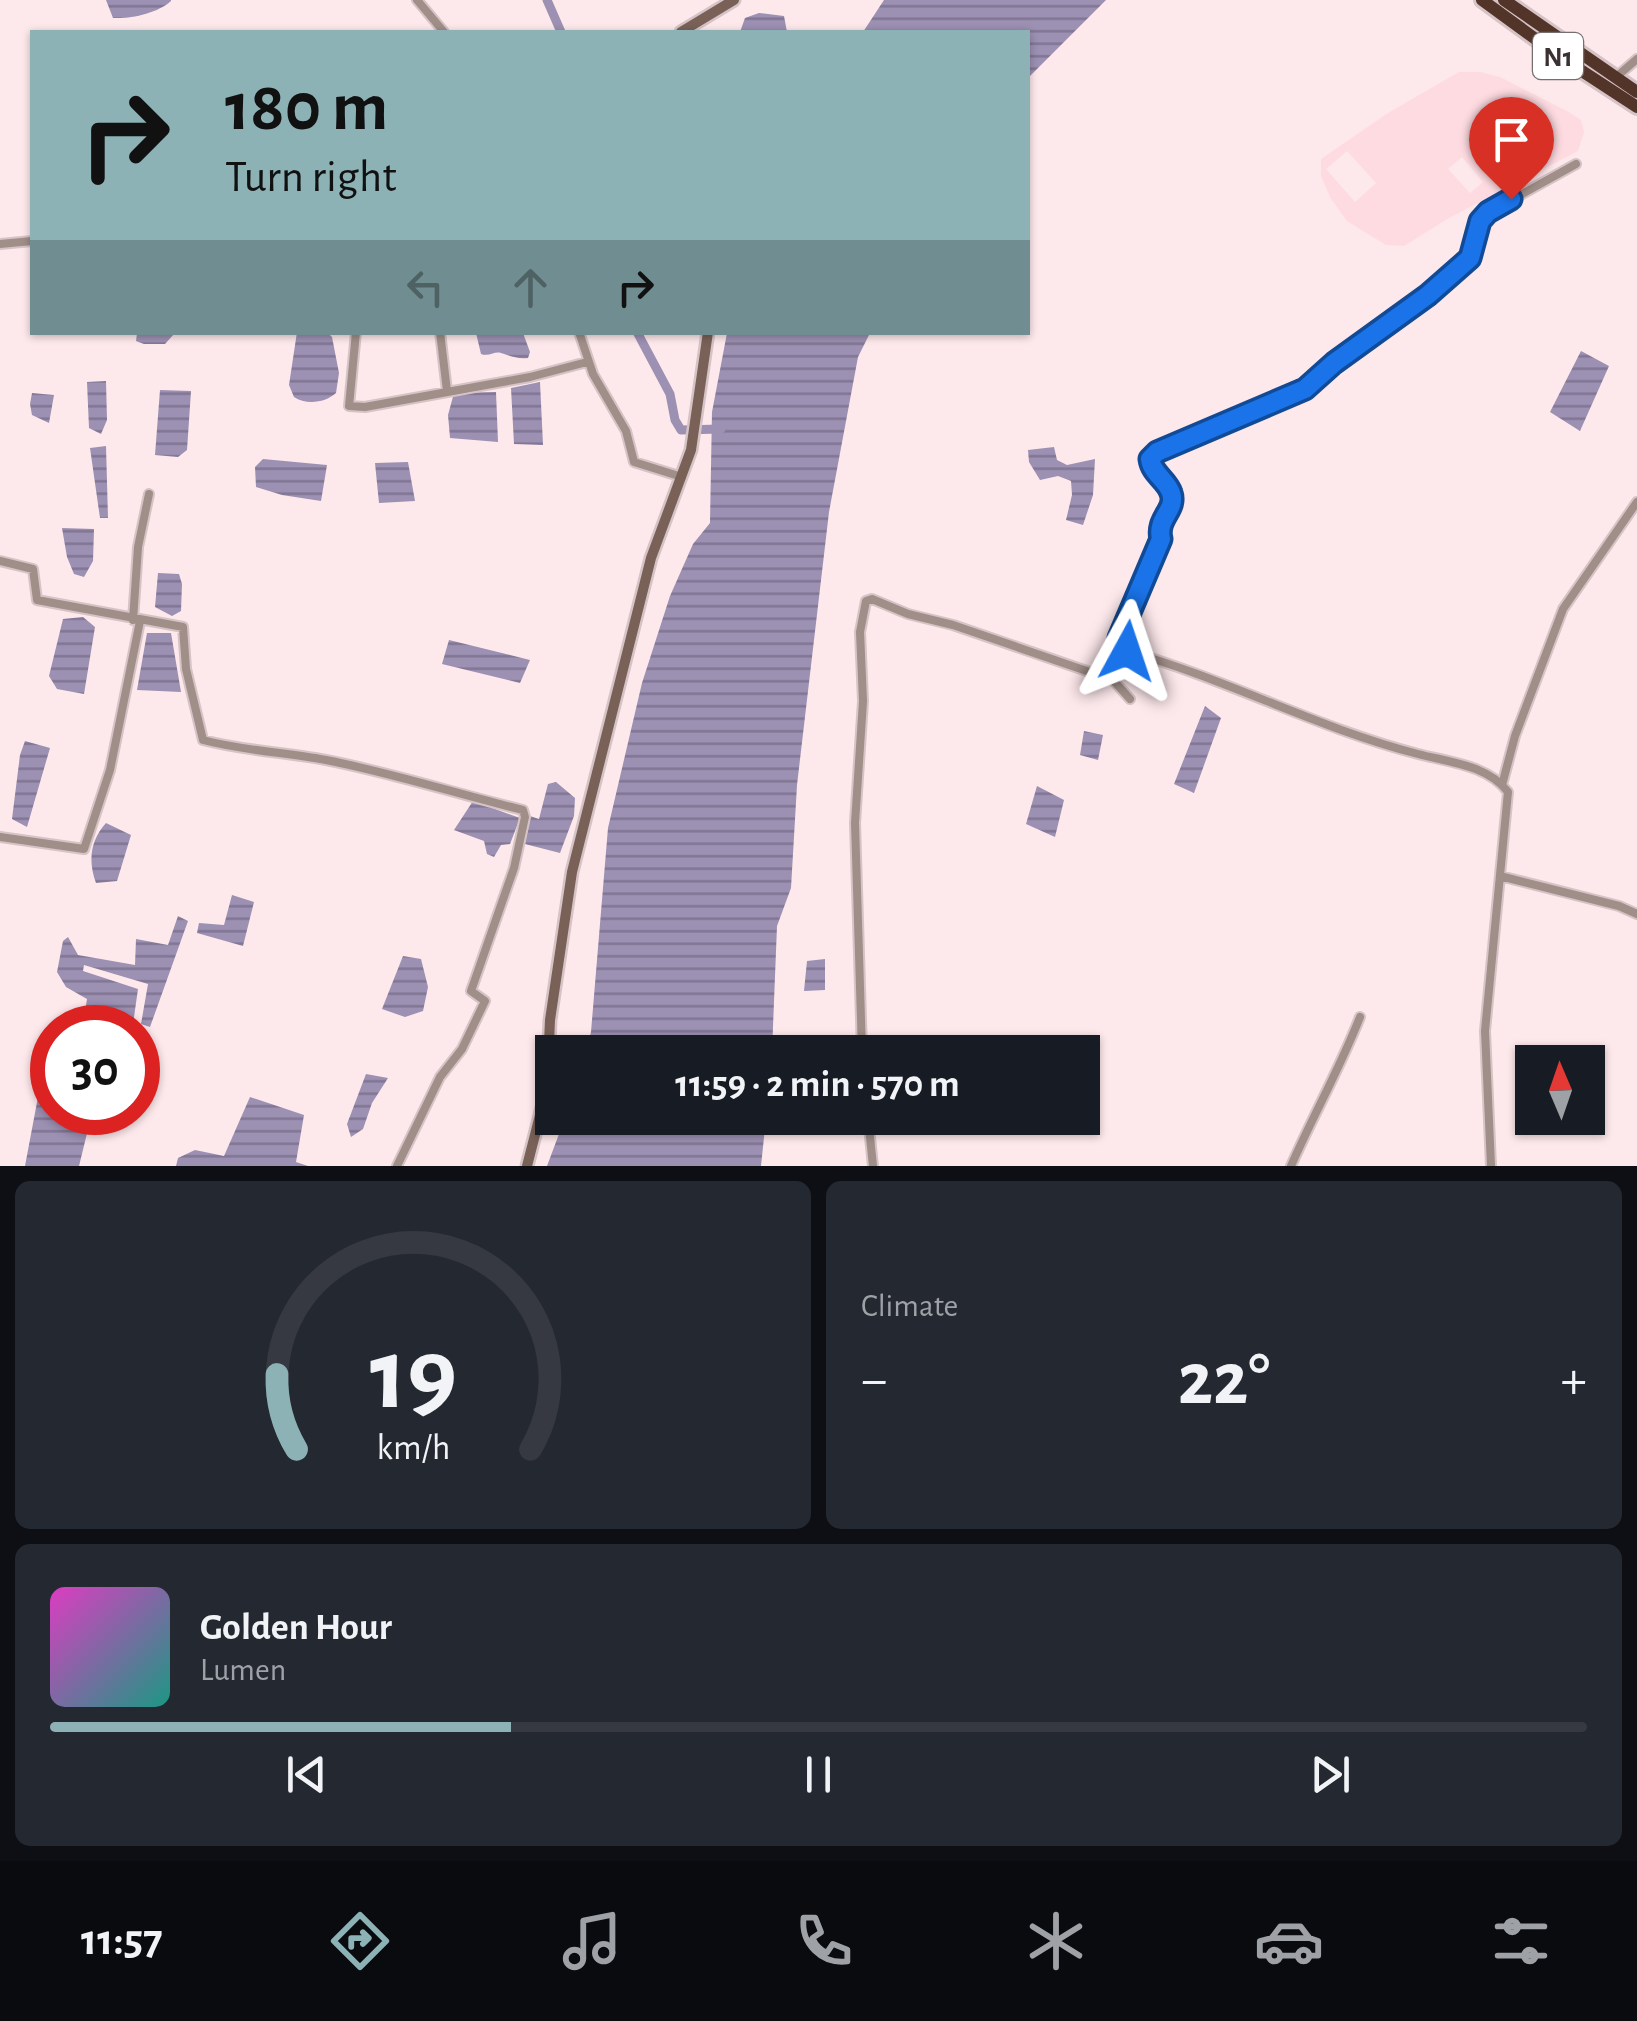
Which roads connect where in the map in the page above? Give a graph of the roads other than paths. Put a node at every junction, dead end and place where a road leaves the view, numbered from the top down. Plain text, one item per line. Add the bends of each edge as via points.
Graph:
1 (417, 0) edge
2 (734, 0) edge
3 (1482, 0) edge
4 (1504, 0) edge
5 (442, 30) edge
6 (685, 30) edge
7 (1637, 60) edge
8 (1615, 78) junction
9 (1637, 92) edge
10 (1637, 106) edge
11 (1576, 164) dead end
12 (30, 241) edge
13 (0, 244) edge
14 (356, 335) edge
15 (440, 335) edge
16 (580, 335) edge
17 (708, 335) edge
18 (587, 362) junction
19 (447, 391) junction
20 (682, 477) junction
21 (149, 494) dead end
22 (1637, 502) edge
23 (0, 561) edge
24 (136, 620) junction
25 (1130, 699) dead end
26 (1502, 785) junction
27 (0, 837) edge
28 (1500, 876) junction
29 (1637, 914) edge
30 (1360, 1018) dead end
31 (861, 1035) edge
32 (870, 1135) edge
33 (397, 1166) edge
34 (527, 1166) edge
35 (873, 1166) edge
36 (1292, 1166) edge
37 (1492, 1166) edge

1 - 5 street
2 - 6 main road
3 - 10 highway, N1
4 - 8 highway, N1
7 - 8 street
8 - 9 highway, N1
11 - 26 street via 1488,212 1474,232 1470,258 1305,389 1150,459 1171,490 1172,504 1119,638 1127,651 1194,670 1360,739 1482,770
12 - 13 street
14 - 19 street via 349,406
15 - 19 street
16 - 18 street
17 - 20 main road
18 - 19 street
18 - 20 street via 626,431 634,462
20 - 34 main road via 651,558 572,872 547,1088
21 - 24 street via 138,547
22 - 26 street via 1563,608
23 - 24 street via 33,570 37,600
24 - 27 street via 110,770 84,850
24 - 33 street via 183,626 203,740 324,760 523,810 514,868 471,991 484,1001
25 - 31 street via 1114,680 866,600 855,822
26 - 28 street via 1508,792
28 - 29 street
28 - 37 street via 1485,1031
30 - 36 street
32 - 35 street

